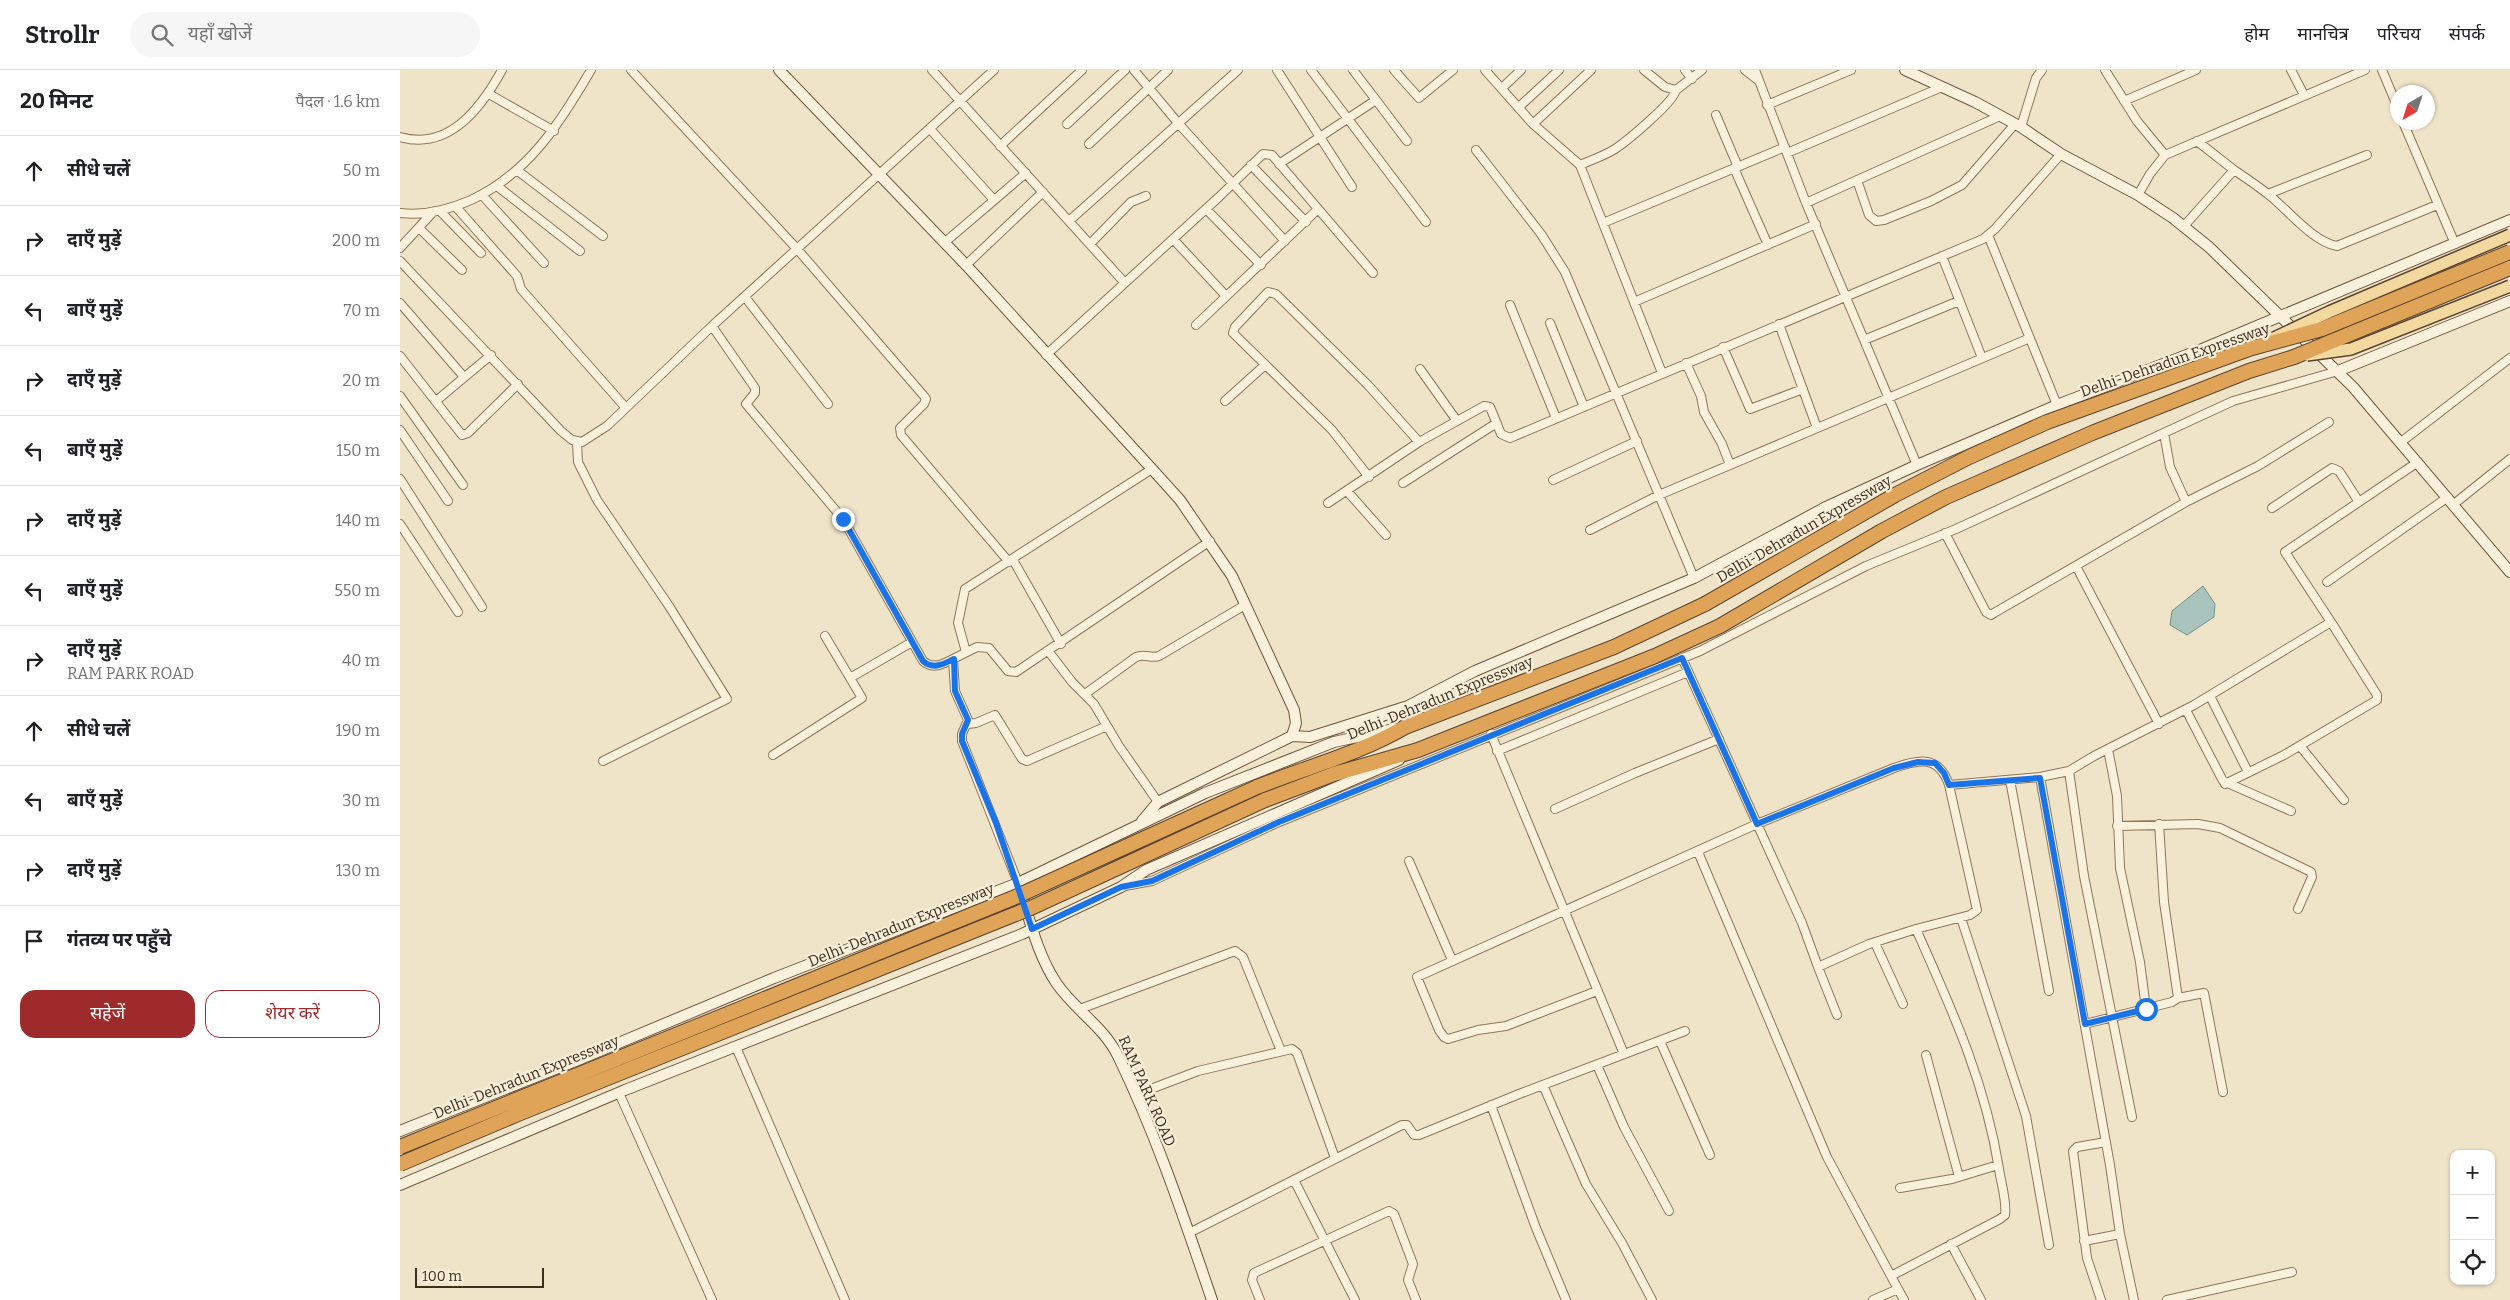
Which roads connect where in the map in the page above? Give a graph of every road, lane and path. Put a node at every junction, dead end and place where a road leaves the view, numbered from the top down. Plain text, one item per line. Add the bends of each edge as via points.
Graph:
1 (502, 70) edge
2 (591, 70) edge
3 (631, 70) edge
4 (779, 70) edge
5 (932, 70) edge
6 (994, 70) edge
7 (1082, 70) edge
8 (1125, 70) edge
9 (1134, 70) edge
10 (1168, 70) edge
11 (1238, 70) edge
12 (1277, 70) edge
13 (1311, 70) edge
14 (1353, 70) edge
15 (1394, 70) edge
16 (1453, 70) edge
17 (1485, 70) edge
18 (1521, 70) edge
19 (1559, 70) edge
20 (1591, 70) edge
21 (1644, 70) edge
22 (1685, 70) edge
23 (1702, 70) edge
24 (1745, 70) edge
25 (1755, 70) edge
26 (1851, 70) edge
27 (1905, 70) edge
28 (2042, 70) edge
29 (2105, 70) edge
30 (2196, 70) edge
31 (2291, 70) edge
32 (2364, 70) edge
33 (2382, 70) edge
34 (2034, 74) edge
35 (1692, 79) junction
36 (1758, 80) junction
37 (1148, 87) junction
38 (1942, 87) junction
39 (1502, 88) junction
40 (2390, 89) edge
41 (1676, 90) junction
42 (489, 94) junction
43 (2304, 96) junction
44 (1376, 100) junction
45 (960, 101) junction
46 (2124, 101) junction
47 (1768, 105) junction
48 (1519, 107) junction
49 (1716, 115) dead end
50 (2000, 116) junction
51 (1348, 120) junction
52 (1178, 123) junction
53 (1067, 124) dead end
54 (1533, 124) junction
55 (2018, 126) junction
56 (930, 129) junction
57 (2406, 130) edge
58 (554, 131) junction
59 (400, 137) edge
60 (1319, 138) junction
61 (1407, 141) dead end
62 (2197, 141) junction
63 (1089, 144) dead end
64 (1000, 146) junction
65 (1476, 150) dead end
66 (1786, 150) junction
67 (2061, 154) junction
68 (2165, 155) junction
69 (2367, 155) dead end
70 (1280, 164) junction
71 (1250, 165) junction
72 (1580, 165) junction
73 (1736, 168) junction
74 (2234, 170) junction
75 (518, 171) junction
76 (1026, 173) junction
77 (879, 175) junction
78 (1857, 180) junction
79 (1233, 184) junction
80 (497, 186) junction
81 (1352, 187) dead end
82 (1043, 192) junction
83 (2268, 194) junction
84 (482, 195) junction
85 (1146, 196) dead end
86 (2138, 196) junction
87 (994, 200) junction
88 (1806, 203) junction
89 (2437, 205) junction
90 (456, 207) junction
91 (1206, 209) junction
92 (1317, 210) junction
93 (437, 212) junction
94 (400, 213) edge
95 (2510, 220) edge
96 (1069, 221) junction
97 (1306, 222) junction
98 (1426, 222) dead end
99 (1603, 223) junction
100 (1816, 224) junction
101 (2184, 226) junction
102 (419, 228) junction
103 (1988, 235) junction
104 (2510, 235) edge
105 (603, 236) dead end
106 (1173, 239) junction
107 (1285, 241) junction
108 (944, 243) junction
109 (1090, 244) junction
110 (1768, 244) junction
111 (2456, 244) junction
112 (400, 248) edge
113 (798, 250) junction
114 (580, 251) dead end
115 (481, 252) dead end
116 (2510, 252) edge
117 (1942, 256) junction
118 (400, 261) edge
119 (544, 263) dead end
120 (966, 265) junction
121 (1262, 265) junction
122 (2510, 268) edge
123 (462, 270) dead end
124 (1373, 273) dead end
125 (1124, 282) junction
126 (2510, 286) edge
127 (1846, 295) junction
128 (1226, 296) junction
129 (745, 297) junction
130 (1959, 301) junction
131 (2510, 301) edge
132 (1634, 302) junction
133 (400, 303) edge
134 (1510, 305) dead end
135 (2279, 317) junction
136 (1550, 323) dead end
137 (1196, 324) dead end
138 (1779, 324) junction
139 (712, 326) junction
140 (2030, 338) junction
141 (1864, 340) junction
142 (1723, 347) junction
143 (2252, 348) junction
144 (491, 355) junction
145 (1046, 355) junction
146 (400, 356) edge
147 (2294, 357) junction
148 (1982, 358) junction
149 (2510, 358) edge
150 (1686, 363) junction
151 (1265, 365) junction
152 (1420, 369) dead end
153 (2338, 371) junction
154 (1662, 373) junction
155 (464, 377) junction
156 (518, 384) junction
157 (1802, 389) junction
158 (1617, 393) junction
159 (400, 396) edge
160 (1889, 398) junction
161 (436, 401) junction
162 (1225, 401) dead end
163 (828, 404) dead end
164 (2057, 405) junction
165 (1584, 407) junction
166 (626, 408) junction
167 (1556, 418) junction
168 (1456, 421) junction
169 (2329, 422) dead end
170 (1497, 424) junction
171 (1817, 428) junction
172 (400, 430) edge
173 (2164, 433) junction
174 (1637, 441) junction
175 (577, 442) junction
176 (1419, 442) junction
177 (2401, 442) junction
178 (2510, 459) edge
179 (2418, 462) junction
180 (1730, 464) junction
181 (1917, 465) junction
182 (1152, 470) junction
183 (1369, 477) junction
184 (400, 479) edge
185 (1553, 480) dead end
186 (1404, 483) dead end
187 (463, 485) dead end
188 (1348, 491) junction
189 (1659, 495) junction
190 (2451, 500) junction
191 (448, 501) dead end
192 (2186, 502) junction
193 (2359, 502) junction
194 (1328, 503) dead end
195 (2272, 508) dead end
196 (400, 524) edge
197 (1590, 530) dead end
198 (1944, 533) junction
199 (1386, 535) dead end
200 (1210, 541) junction
201 (1011, 561) junction
202 (2076, 566) junction
203 (2510, 572) edge
204 (1694, 578) junction
205 (2327, 582) dead end
206 (1245, 605) junction
207 (482, 607) dead end
208 (458, 612) dead end
209 (2331, 622) junction
210 (825, 636) dead end
211 (912, 642) junction
212 (1061, 644) junction
213 (966, 652) junction
214 (1049, 652) junction
215 (1682, 658) junction
216 (954, 659) junction
217 (1688, 672) junction
218 (850, 678) junction
219 (1085, 694) junction
220 (2210, 696) junction
221 (2186, 710) junction
222 (968, 724) junction
223 (2159, 724) junction
224 (1107, 726) junction
225 (1405, 727) junction
226 (1491, 734) junction
227 (1292, 736) junction
228 (1719, 739) junction
229 (2300, 746) junction
230 (2108, 749) junction
231 (1418, 750) junction
232 (1497, 751) junction
233 (773, 755) dead end
234 (603, 761) dead end
235 (2069, 771) junction
236 (2248, 772) junction
237 (2040, 778) junction
238 (2010, 780) junction
239 (2225, 784) junction
240 (1949, 785) junction
241 (2344, 800) dead end
242 (1158, 802) junction
243 (1555, 809) dead end
244 (2290, 811) dead end
245 (1140, 824) junction
246 (1757, 824) junction
247 (2159, 824) junction
248 (2117, 826) junction
249 (1698, 852) junction
250 (1409, 861) dead end
251 (1018, 883) junction
252 (1121, 887) junction
253 (2298, 909) dead end
254 (1564, 911) junction
255 (1960, 918) junction
256 (1032, 929) junction
257 (1916, 929) junction
258 (1875, 943) junction
259 (1452, 960) junction
260 (1818, 967) junction
261 (1598, 991) junction
262 (2049, 991) dead end
263 (2178, 998) junction
264 (1903, 1004) dead end
265 (1080, 1009) junction
266 (2146, 1009) junction
267 (1837, 1015) dead end
268 (2112, 1017) junction
269 (2085, 1024) junction
270 (1685, 1031) dead end
271 (1660, 1041) junction
272 (736, 1047) junction
273 (1281, 1051) junction
274 (1624, 1054) junction
275 (1926, 1055) dead end
276 (1597, 1065) junction
277 (1543, 1084) junction
278 (2223, 1092) dead end
279 (619, 1093) junction
280 (1135, 1095) junction
281 (1491, 1105) junction
282 (2132, 1117) dead end
283 (400, 1132) edge
284 (2106, 1142) junction
285 (400, 1147) edge
286 (1710, 1155) dead end
287 (1335, 1158) junction
288 (400, 1164) edge
289 (1998, 1165) junction
290 (1959, 1177) junction
291 (1294, 1180) junction
292 (400, 1185) edge
293 (1900, 1188) dead end
294 (1670, 1211) dead end
295 (1189, 1233) junction
296 (2120, 1234) junction
297 (1324, 1240) junction
298 (2084, 1241) junction
299 (1952, 1244) junction
300 (2049, 1245) dead end
301 (2292, 1272) dead end
302 (1891, 1276) junction
303 (1898, 1289) junction
304 (712, 1300) edge
305 (845, 1300) edge
306 (1212, 1300) edge
307 (1260, 1300) edge
308 (1355, 1300) edge
309 (1416, 1300) edge
310 (1566, 1300) edge
311 (1652, 1300) edge
312 (1874, 1300) edge
313 (1904, 1300) edge
314 (1981, 1300) edge
315 (2101, 1300) edge
316 (2134, 1300) edge
317 (2166, 1300) edge

1 - 42 street
2 - 58 street
3 - 113 street
4 - 77 street
5 - 45 street
6 - 45 street
7 - 64 street
8 - 53 street
9 - 37 street
10 - 37 street
11 - 52 street
12 - 60 street
13 - 51 street
14 - 44 street
15 - 16 street via 1419,98
17 - 39 street
18 - 39 street
19 - 48 street
20 - 54 street
21 - 41 street via 1665,87
22 - 35 street
23 - 35 street
24 - 36 street
25 - 36 street
26 - 47 street
27 - 38 street
28 - 34 street
29 - 46 street
30 - 46 street
31 - 43 street
32 - 43 street
33 - 40 street
34 - 55 street
35 - 41 street
36 - 47 street
37 - 52 street
37 - 63 street
38 - 50 street
38 - 66 street
39 - 48 street
41 - 72 street via 1670,102 1624,143
42 - 58 street
42 - 59 street via 472,115 446,134 424,140
43 - 62 street
44 - 51 street
44 - 61 street
45 - 56 street
45 - 64 street
46 - 68 street
47 - 66 street
48 - 54 street
49 - 73 street
50 - 55 street
50 - 78 street
51 - 60 street
51 - 98 street
52 - 79 street
52 - 96 street
54 - 72 street
55 - 67 street
55 - 78 street via 1962,185 1884,220 1876,221 1869,215
56 - 77 street
56 - 87 street
57 - 89 street
58 - 75 street
60 - 70 street
60 - 81 street
62 - 68 street
62 - 74 street
64 - 76 street
65 - 158 street via 1561,265
66 - 73 street
66 - 88 street
67 - 86 street
67 - 103 street
68 - 86 street
69 - 83 street
70 - 71 street via 1267,153
70 - 92 street
71 - 79 street
71 - 97 street
72 - 99 street
73 - 99 street
73 - 110 street
74 - 83 street
74 - 101 street
75 - 80 street
75 - 105 street
76 - 82 street
76 - 87 street
77 - 108 street
77 - 113 street
78 - 88 street
79 - 91 street
79 - 107 street
80 - 84 street
80 - 114 street
82 - 96 street
82 - 120 street
83 - 89 street via 2318,238 2337,246
84 - 90 street
84 - 119 street
85 - 109 street via 1131,202
86 - 101 street
87 - 108 street
88 - 100 street
89 - 111 street
90 - 93 street
90 - 166 street via 517,276 521,289
91 - 106 street
91 - 121 street
92 - 97 street
92 - 124 street
93 - 94 street
93 - 102 street
93 - 115 street
95 - 111 street
96 - 109 street
97 - 107 street
99 - 132 street
100 - 110 street
100 - 127 street
101 - 135 street
102 - 112 street
102 - 123 street
103 - 117 street
103 - 140 street
104 - 143 main road, bridge
106 - 125 street
106 - 128 street
107 - 121 street
108 - 120 street
109 - 125 street
110 - 132 street
111 - 135 street
113 - 129 street
113 - 201 street via 924,396 924,404 900,428 901,435
116 - 143 highway, Delhi-Dehradun Expressway, bridge via 2322,329
117 - 127 street
117 - 130 street
118 - 144 street
120 - 145 street
121 - 128 street
122 - 147 highway, Delhi-Dehradun Expressway, bridge
125 - 145 street
126 - 147 main road, bridge via 2351,349
127 - 138 street
127 - 141 street
128 - 137 street
129 - 139 street
129 - 163 street
130 - 141 street
130 - 148 street
131 - 153 street
132 - 154 street
133 - 155 street
134 - 167 street
135 - 153 street
135 - 164 street
136 - 165 street
138 - 142 street
138 - 157 street
139 - 166 street
139 - 211 street via 755,388 746,404 843,519
140 - 148 street
140 - 164 street
141 - 160 street
142 - 150 street
142 - 157 street via 1750,409
143 - 225 highway, Delhi-Dehradun Expressway, bridge via 2047,422 1895,495 1705,604 1614,647
144 - 155 street
144 - 156 street
145 - 182 street
146 - 161 street
147 - 231 highway, Delhi-Dehradun Expressway via 2092,433 1946,497 1720,626 1655,656
148 - 160 street
149 - 177 street
150 - 154 street
150 - 180 street via 1698,388 1704,412
151 - 162 street
151 - 176 street via 1233,333 1270,291 1368,385
151 - 183 street via 1332,430
152 - 168 street
153 - 173 street via 2233,400
153 - 177 street
154 - 158 street
155 - 161 street
156 - 161 street via 466,435 459,433
156 - 175 street via 561,431
157 - 171 street
158 - 165 street
158 - 174 street
159 - 187 street
160 - 171 street
160 - 181 street
164 - 181 street
165 - 167 street
166 - 175 street via 589,440
167 - 170 street via 1510,438 1501,434
168 - 170 street via 1488,405
168 - 176 street
169 - 192 street via 2258,466
170 - 186 street
171 - 180 street
172 - 191 street
173 - 192 street via 2170,467
173 - 198 street
174 - 185 street
174 - 189 street
175 - 234 street via 578,462 597,500 727,699
176 - 183 street
177 - 179 street
178 - 190 street
179 - 190 street
179 - 193 street
180 - 189 street
181 - 204 street via 1809,516
182 - 200 street via 1180,500
182 - 201 street
183 - 188 street
184 - 207 street
188 - 194 street
188 - 199 street
189 - 197 street
189 - 204 street
190 - 203 street
190 - 205 street
192 - 202 street
193 - 195 street via 2339,471 2332,468
193 - 209 street via 2285,552
196 - 208 street
198 - 202 street via 1988,615
198 - 215 street via 1866,566
200 - 206 street via 1232,576
200 - 212 street
201 - 212 street
201 - 213 street via 963,592 958,623
202 - 223 street
204 - 227 street via 1475,671 1408,706 1310,737
206 - 219 street via 1159,656 1136,657
206 - 227 street via 1294,710 1296,723
209 - 220 street
209 - 229 street via 2378,700
210 - 218 street
211 - 216 street via 927,664 938,666
211 - 218 street
212 - 214 street
213 - 214 street via 977,647 989,648 1012,673
213 - 216 street
214 - 219 street
215 - 217 street
215 - 226 street
216 - 222 street via 955,691
217 - 228 street
217 - 232 street
218 - 233 street via 861,695 860,700
219 - 224 street
220 - 221 street
220 - 236 street
221 - 223 street
221 - 239 street
222 - 224 street via 994,715 1022,759 1027,761
222 - 251 street via 962,741
223 - 230 street
224 - 242 street
225 - 245 street via 1334,742 1205,793
225 - 285 highway, Delhi-Dehradun Expressway, bridge via 1377,743 1257,787 1013,898
226 - 232 street
226 - 252 street via 1279,822 1152,881
227 - 242 street
228 - 243 street
228 - 246 street
229 - 236 street
229 - 241 street
230 - 235 street
230 - 248 street via 2114,774
231 - 252 street via 1376,772 1146,870
231 - 288 highway, Delhi-Dehradun Expressway, bridge via 1334,774 1265,800 1033,907
232 - 254 street
235 - 237 street
235 - 268 street via 2084,876
236 - 239 street
237 - 238 street
237 - 269 street
238 - 240 street
238 - 262 street
239 - 244 street
240 - 246 street via 1935,763 1906,764
240 - 255 street via 1977,907 1974,914
242 - 245 street
245 - 251 street
246 - 249 street
246 - 260 street via 1802,923
247 - 248 street
247 - 253 street via 2198,824 2220,828 2310,869 2312,877
247 - 263 street via 2164,902
248 - 266 street via 2120,868 2140,962
249 - 254 street
249 - 302 street via 1827,1157
250 - 259 street
251 - 256 street, RAM PARK ROAD
251 - 283 street via 774,978
252 - 256 street
254 - 259 street
254 - 261 street
255 - 257 street
255 - 300 street via 2026,1116
256 - 265 street, RAM PARK ROAD via 1058,985
256 - 272 street
257 - 258 street
257 - 289 street via 1959,1024 1992,1125
258 - 260 street
258 - 264 street
259 - 261 street via 1417,977 1442,1034 1448,1038 1506,1026
260 - 267 street
261 - 274 street
263 - 266 street
263 - 278 street via 2204,992
265 - 273 street via 1235,951 1243,958
265 - 280 street, RAM PARK ROAD via 1108,1039
266 - 268 street
268 - 269 street
268 - 282 street
269 - 284 street
270 - 271 street
271 - 274 street
271 - 286 street
272 - 279 street
272 - 305 street
273 - 280 street via 1198,1071
273 - 287 street via 1292,1049 1297,1053
274 - 276 street
275 - 290 street
276 - 277 street
276 - 294 street via 1624,1127
277 - 281 street
277 - 311 street via 1586,1184
279 - 292 street
279 - 304 street
280 - 295 street, RAM PARK ROAD
281 - 287 street via 1416,1136 1407,1125 1402,1125
281 - 310 street
284 - 296 street
284 - 298 street via 2077,1147 2073,1151
287 - 291 street
289 - 290 street
289 - 299 street via 2005,1215
290 - 293 street
291 - 295 street
291 - 297 street
295 - 306 street, RAM PARK ROAD
296 - 298 street
296 - 316 street
297 - 307 street via 1254,1273 1252,1280
297 - 308 street
297 - 309 street via 1391,1212 1413,1264 1408,1280
298 - 315 street
299 - 302 street
299 - 314 street
301 - 317 street
302 - 303 street
303 - 312 street
303 - 313 street

